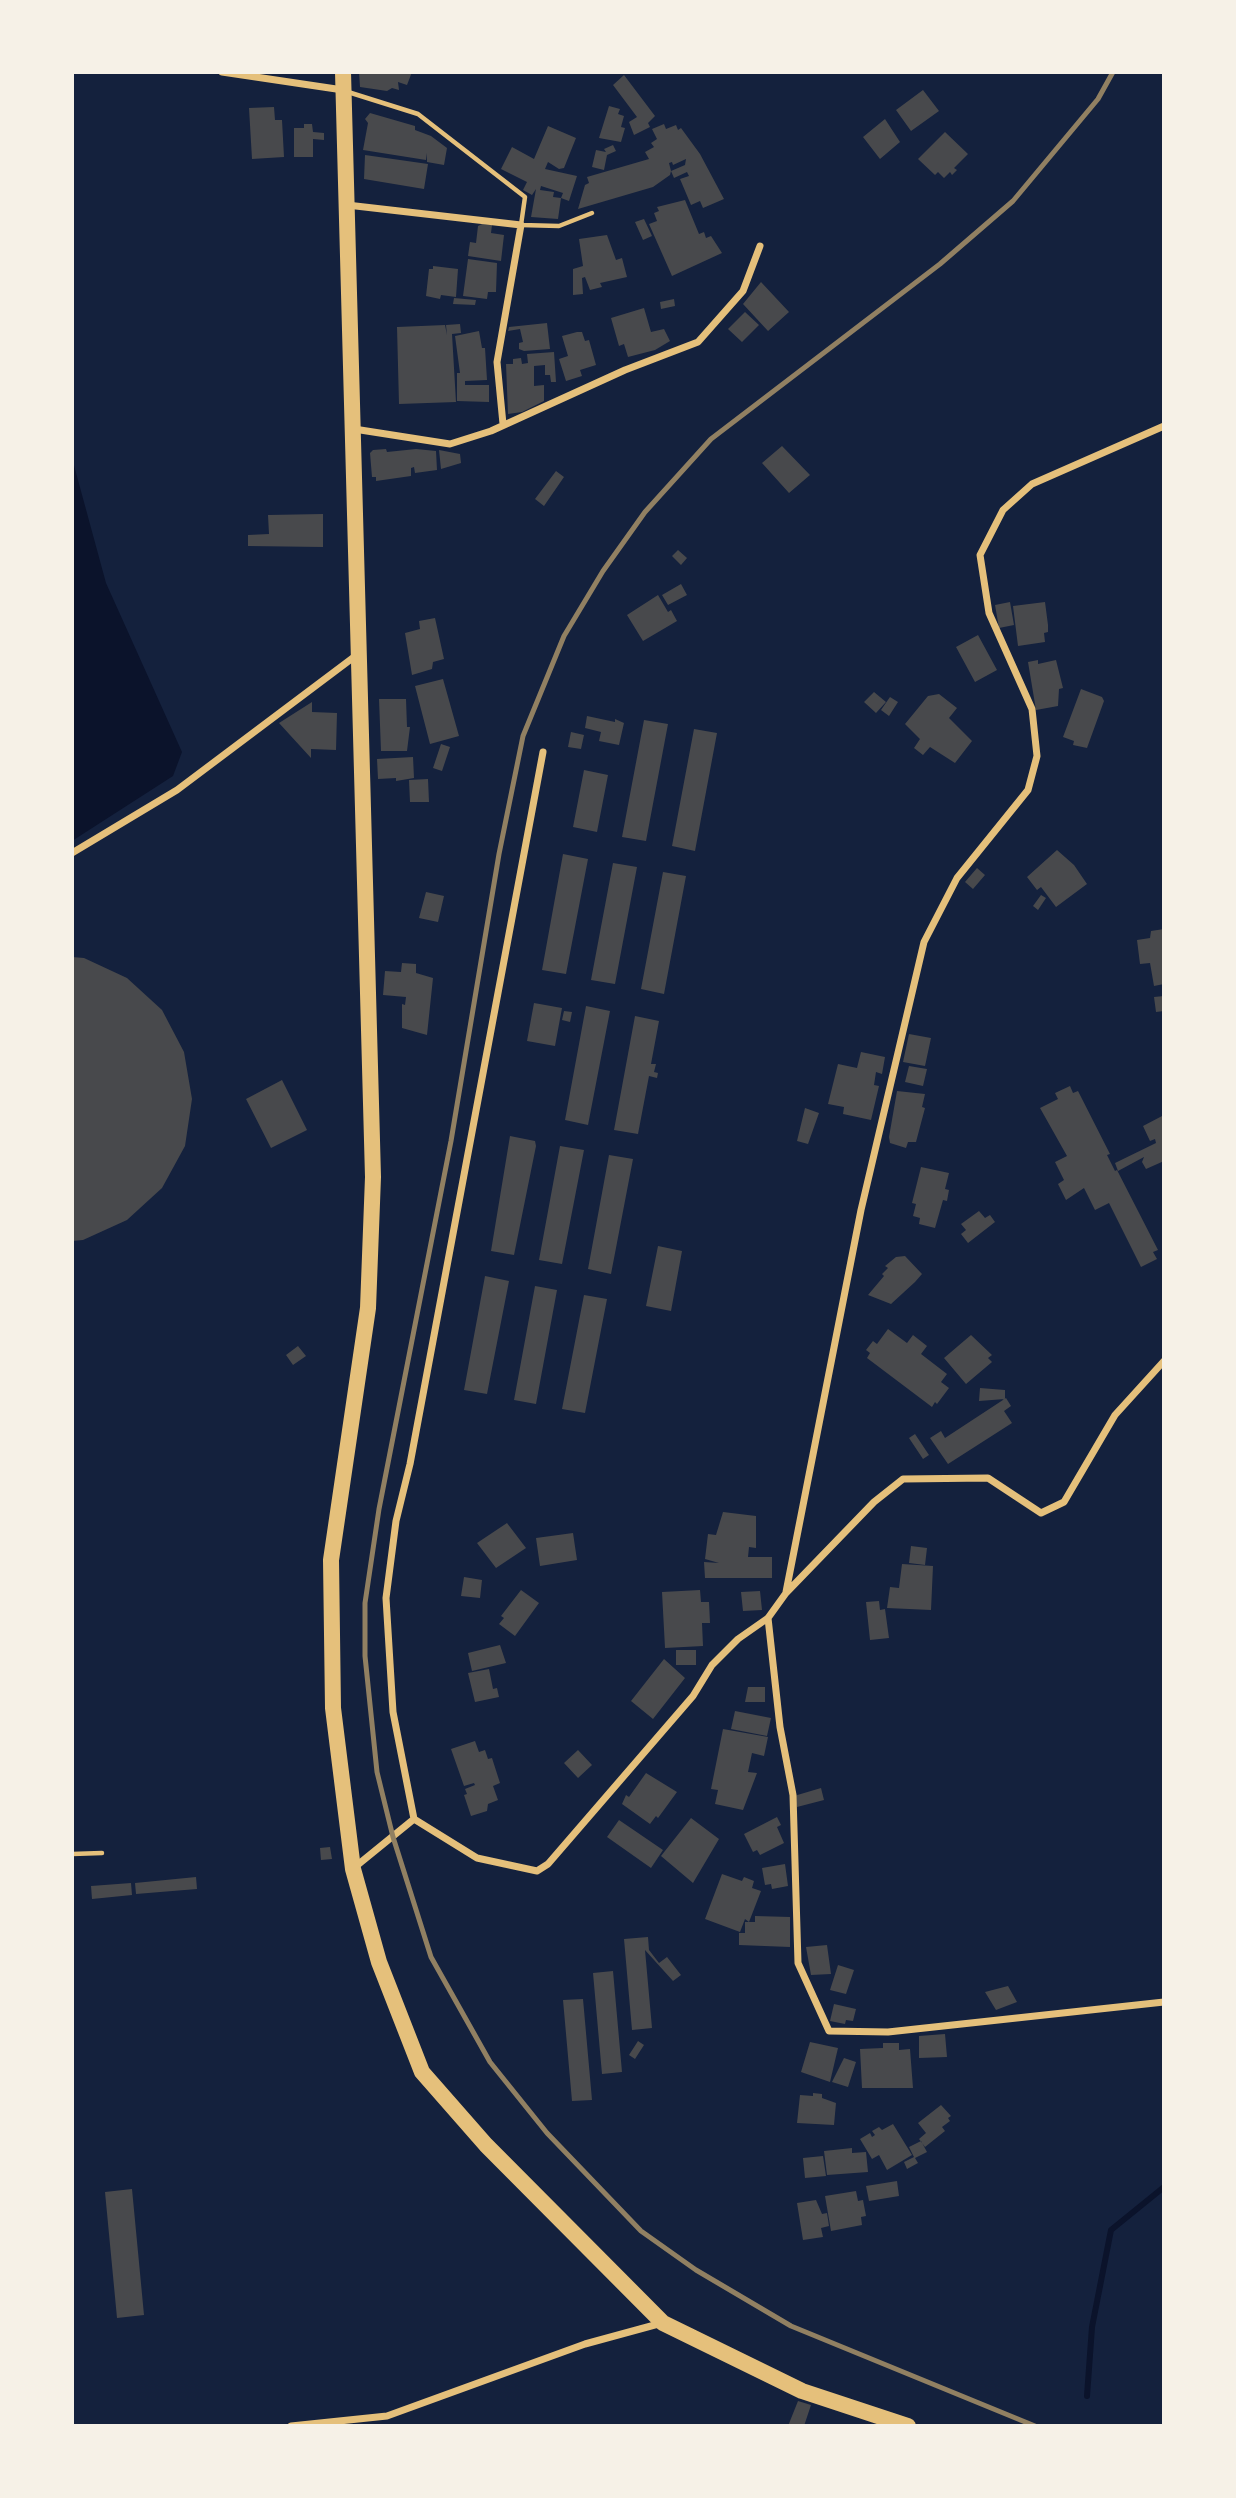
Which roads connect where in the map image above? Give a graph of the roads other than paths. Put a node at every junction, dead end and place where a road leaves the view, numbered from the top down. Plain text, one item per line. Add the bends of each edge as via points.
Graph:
1 (222, 72) edge
2 (343, 72) edge
3 (344, 90) junction
4 (347, 205) junction
5 (592, 213) dead end
6 (521, 225) junction
7 (760, 246) dead end
8 (503, 424) junction
9 (1164, 426) edge
10 (353, 429) junction
11 (359, 653) junction
12 (543, 752) dead end
13 (72, 853) edge
14 (1164, 1361) edge
15 (786, 1593) junction
16 (768, 1618) junction
17 (414, 1819) junction
18 (102, 1853) dead end
19 (72, 1854) edge
20 (353, 1869) junction
21 (1164, 2002) edge
22 (663, 2323) junction
23 (291, 2426) edge
24 (908, 2426) edge

1 - 3 street
2 - 3 highway
3 - 4 highway
3 - 6 lane via 418,114 525,197
4 - 6 street
4 - 10 highway
5 - 6 lane via 559,226
6 - 8 street via 496,362
7 - 8 street via 743,291 698,342
8 - 10 street via 450,444
9 - 15 street via 1032,484 1003,510 980,555 989,613 1032,709 1037,756 1028,790 957,878 924,942 861,1210
10 - 11 highway
11 - 13 street via 177,789
11 - 20 highway via 373,1177 368,1308 331,1560 333,1708
12 - 17 street via 396,1521 386,1598 393,1712
14 - 15 street via 1115,1415 1064,1502 1041,1513 988,1479 903,1479 874,1502
15 - 16 street
16 - 17 street via 712,1665 693,1696 548,1864 537,1871 477,1858
16 - 21 street via 793,1795 798,1963 829,2031 888,2032
17 - 20 street
18 - 19 lane
20 - 22 highway via 379,1962 422,2072 486,2145
22 - 23 street via 584,2344 387,2416
22 - 24 highway via 802,2391

